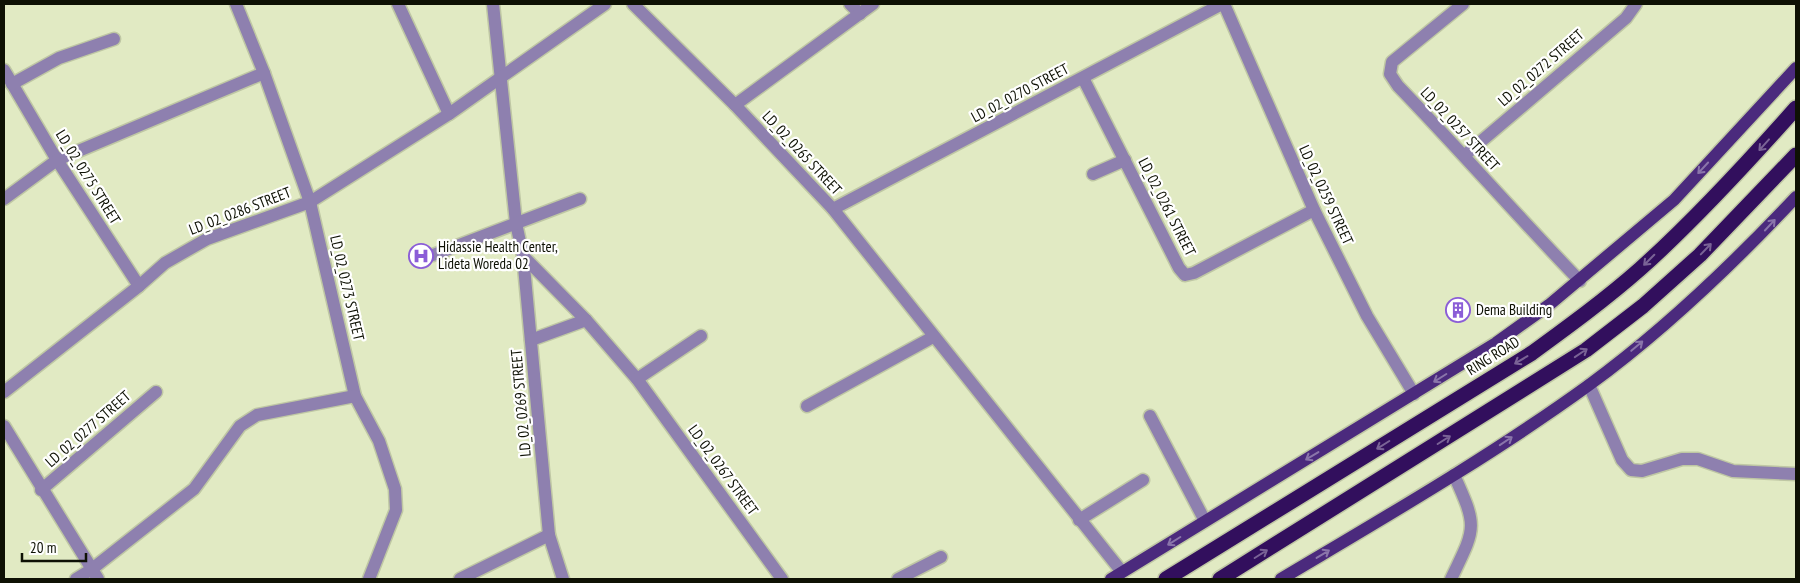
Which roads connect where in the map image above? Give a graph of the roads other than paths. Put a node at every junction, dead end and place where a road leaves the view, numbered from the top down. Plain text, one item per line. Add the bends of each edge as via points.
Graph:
1 (236, 4) edge
2 (398, 4) edge
3 (493, 4) edge
4 (605, 4) edge
5 (633, 4) edge
6 (850, 4) edge
7 (873, 4) edge
8 (1223, 4) edge
9 (1463, 4) edge
10 (1636, 4) edge
11 (860, 14) junction
12 (114, 39) dead end
13 (1796, 68) edge
14 (264, 73) junction
15 (6, 75) edge
16 (500, 78) junction
17 (1083, 78) junction
18 (735, 105) junction
19 (1796, 108) edge
20 (449, 114) junction
21 (1465, 155) junction
22 (1796, 155) edge
23 (57, 160) junction
24 (1125, 160) junction
25 (1093, 174) dead end
26 (1796, 197) edge
27 (580, 199) dead end
28 (4, 200) edge
29 (310, 202) junction
30 (833, 209) junction
31 (1314, 210) junction
32 (516, 223) junction
33 (433, 255) dead end
34 (523, 256) junction
35 (1580, 281) junction
36 (139, 286) junction
37 (586, 320) junction
38 (701, 336) dead end
39 (933, 337) junction
40 (531, 340) junction
41 (637, 379) junction
42 (1589, 385) junction
43 (4, 392) edge
44 (156, 392) dead end
45 (1414, 394) junction
46 (355, 396) junction
47 (807, 406) dead end
48 (1150, 416) dead end
49 (4, 426) edge
50 (1796, 474) edge
51 (1454, 475) junction
52 (1143, 480) dead end
53 (42, 490) junction
54 (1080, 520) junction
55 (1205, 521) junction
56 (549, 535) junction
57 (941, 557) dead end
58 (95, 574) edge
59 (1117, 576) edge
60 (76, 579) edge
61 (369, 579) edge
62 (460, 579) edge
63 (563, 579) edge
64 (782, 579) edge
65 (898, 579) edge
66 (1166, 579) edge
67 (1220, 579) edge
68 (1281, 579) edge
69 (1451, 579) edge

1 - 14 street, LD_02_0273 STREET
2 - 20 street
3 - 16 street, LD_02_0269 STREET
4 - 16 street, LD_02_0286 STREET
5 - 18 street, LD_02_0265 STREET
6 - 11 street
7 - 11 street
8 - 17 street, LD_02_0270 STREET
8 - 31 street, LD_02_0259 STREET
9 - 21 street, LD_02_0257 STREET via 1392,62 1390,74
10 - 21 street, LD_02_0272 STREET via 1626,18
11 - 18 street
12 - 15 street, LD_02_0275 STREET
13 -> 35 main road via 1674,200
14 - 23 street
14 - 29 street, LD_02_0273 STREET
15 - 23 street, LD_02_0275 STREET
16 - 20 street, LD_02_0286 STREET
16 - 32 street, LD_02_0269 STREET
17 - 24 street, LD_02_0261 STREET
17 - 30 street, LD_02_0270 STREET
18 - 30 street, LD_02_0265 STREET
19 -> 66 highway, RING ROAD via 1746,164 1642,267 1573,324 1532,353
20 - 29 street, LD_02_0286 STREET
21 - 35 street, LD_02_0257 STREET via 1520,220
67 -> 22 highway via 1586,350 1643,306 1700,255
23 - 28 street
23 - 36 street, LD_02_0275 STREET
24 - 25 street
24 - 31 street, LD_02_0261 STREET via 1185,275
42 -> 26 main road via 1747,249
27 - 32 street
29 - 36 street, LD_02_0286 STREET via 207,239 165,263
29 - 46 street, LD_02_0273 STREET
30 - 39 street, LD_02_0265 STREET
31 - 45 street, LD_02_0259 STREET via 1367,316
32 - 33 street
32 - 34 street, LD_02_0269 STREET
34 - 37 street, LD_02_0267 STREET
34 - 40 street, LD_02_0269 STREET
35 -> 45 main road via 1496,343
36 - 43 street, LD_02_0286 STREET
37 - 40 street
37 - 41 street, LD_02_0267 STREET
38 - 41 street
39 - 47 street
39 - 54 street, LD_02_0265 STREET
40 - 56 street, LD_02_0269 STREET
41 - 64 street, LD_02_0267 STREET
42 - 50 street via 1622,460 1631,470 1642,471 1682,459 1698,459 1733,471
51 -> 42 main road
44 - 53 street, LD_02_0277 STREET
45 -> 55 main road
46 - 58 street via 257,414 240,426 194,489
46 - 61 street, LD_02_0273 STREET via 379,441 396,489 396,510
48 - 55 street
49 - 53 street, LD_02_0277 STREET
68 -> 51 main road
51 - 69 street via 1472,522 1470,540
52 - 54 street
53 - 58 street, LD_02_0277 STREET
54 - 59 street, LD_02_0265 STREET
55 -> 59 main road
56 - 62 street
56 - 63 street, LD_02_0269 STREET
57 - 65 street
58 - 60 street

